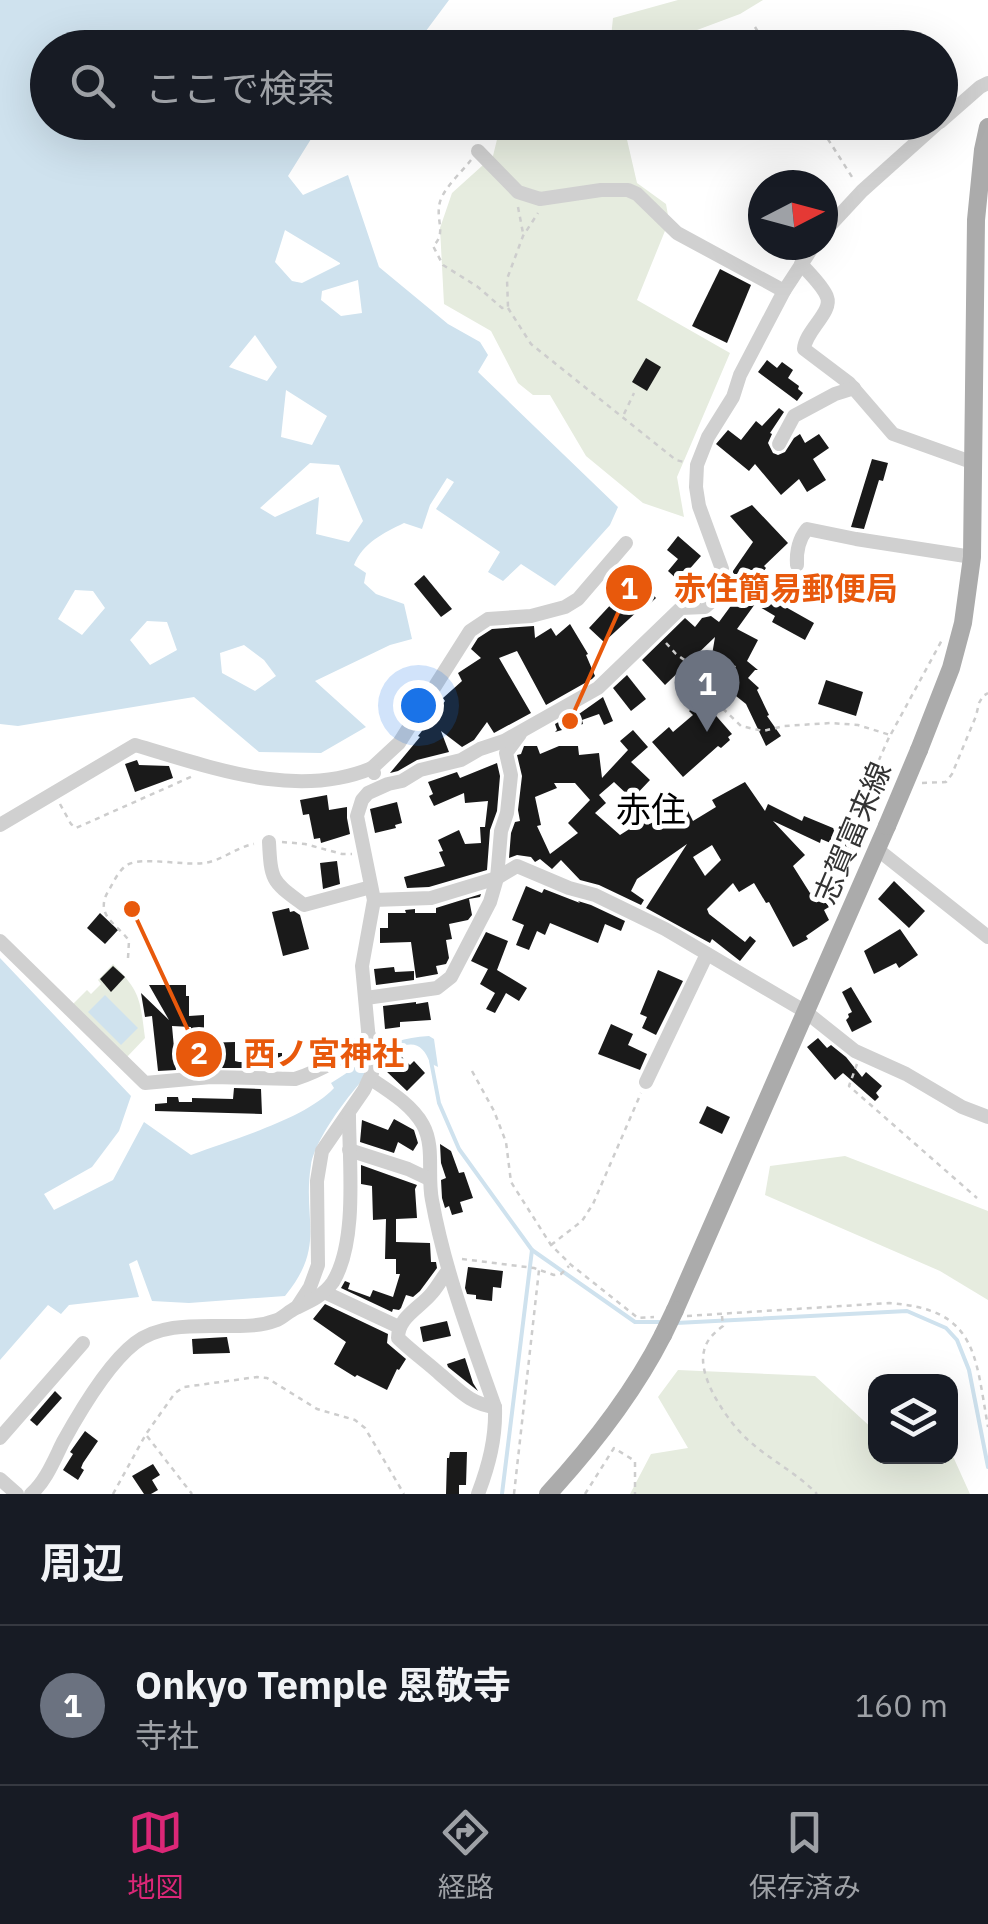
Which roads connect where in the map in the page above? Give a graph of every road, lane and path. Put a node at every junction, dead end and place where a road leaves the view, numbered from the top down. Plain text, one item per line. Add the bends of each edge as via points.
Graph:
1 (755, 27) dead end
2 (757, 30) edge
3 (988, 83) edge
4 (958, 106) edge
5 (988, 127) edge
6 (829, 140) edge
7 (920, 140) edge
8 (478, 151) joint
9 (512, 186) junction
10 (862, 192) junction
11 (548, 197) junction
12 (838, 218) edge
13 (523, 236) junction
14 (804, 260) edge
15 (801, 264) junction
16 (784, 291) junction
17 (508, 306) junction
18 (981, 350) edge
19 (854, 388) junction
20 (634, 393) dead end
21 (623, 416) junction
22 (779, 444) dead end
23 (697, 465) junction
24 (979, 475) edge
25 (626, 544) dead end
26 (972, 557) junction
27 (797, 564) dead end
28 (655, 632) junction
29 (946, 634) dead end
30 (988, 694) edge
31 (524, 728) junction
32 (890, 735) junction
33 (212, 768) junction
34 (372, 768) junction
35 (924, 782) dead end
36 (380, 786) junction
37 (888, 787) dead end
38 (54, 793) junction
39 (0, 825) edge
40 (269, 842) junction
41 (877, 849) junction
42 (364, 853) junction
43 (497, 878) junction
44 (372, 894) junction
45 (988, 917) edge
46 (983, 934) edge
47 (0, 940) edge
48 (707, 954) junction
49 (128, 958) dead end
50 (366, 998) junction
51 (806, 1012) junction
52 (370, 1039) junction
53 (862, 1054) junction
54 (472, 1071) dead end
55 (372, 1076) junction
56 (646, 1082) joint
57 (348, 1113) junction
58 (988, 1117) edge
59 (349, 1150) junction
60 (429, 1179) junction
61 (977, 1198) dead end
62 (552, 1246) junction
63 (446, 1264) junction
64 (570, 1264) junction
65 (537, 1269) junction
66 (324, 1292) junction
67 (297, 1307) junction
68 (682, 1313) junction
69 (722, 1316) junction
70 (655, 1317) dead end
71 (399, 1327) junction
72 (83, 1343) dead end
73 (495, 1407) junction
74 (988, 1427) edge
75 (146, 1434) junction
76 (0, 1438) edge
77 (0, 1479) edge
78 (17, 1494) edge
79 (31, 1494) edge
80 (114, 1494) edge
81 (192, 1494) edge
82 (404, 1494) edge
83 (478, 1494) edge
84 (514, 1494) edge
85 (548, 1494) edge
86 (585, 1494) edge
87 (634, 1494) edge
88 (817, 1494) edge

1 - 2 path
3 - 4 street
5 - 18 main road, 志賀富来線 via 976,220
6 - 10 path
7 - 10 street
8 - 9 street
8 - 17 path via 440,199 441,234 433,246 443,265
9 - 11 street
9 - 13 path
10 - 12 street
11 - 13 path
11 - 16 street via 628,190 677,233
13 - 17 path via 507,279
14 - 15 street
15 - 16 street
15 - 19 street via 828,298 804,349
16 - 23 street
17 - 21 path via 532,344
18 - 24 main road, 志賀富来線
19 - 22 street via 794,416
19 - 24 street via 893,434
20 - 21 path
21 - 23 path via 676,460
23 - 28 street via 699,506 723,584 704,607 681,608
24 - 26 main road, 志賀富来線
25 - 34 street via 578,600 531,616 488,619 470,631 399,744
26 - 27 street via 807,529
26 - 41 main road, 志賀富来線, bridge via 955,653
28 - 31 street via 598,688
28 - 32 path via 707,676 715,702 741,726 763,731 831,723
29 - 32 path
30 - 35 path via 952,774 946,782
31 - 36 street via 461,760
31 - 43 street via 506,753 511,776
32 - 37 path via 868,785
33 - 34 street via 293,782 347,778
33 - 38 street via 134,745
33 - 38 path via 76,828
34 - 36 street
36 - 42 street via 368,792 356,816
38 - 39 street
40 - 42 path
40 - 44 street via 273,879 304,905
40 - 49 path via 207,863 140,861 123,868 104,905 129,942
41 - 46 street
41 - 51 main road, 志賀富来線
42 - 44 street
43 - 44 street via 431,898
43 - 48 street via 517,866 595,895
43 - 50 street via 450,977 437,988
44 - 50 street via 362,966
45 - 46 street
47 - 52 street via 145,1083 295,1079
48 - 51 street
48 - 56 street
50 - 52 street
51 - 53 street
51 - 68 main road, 志賀富来線
52 - 55 street
53 - 58 street
53 - 61 path via 849,1086
54 - 62 path via 506,1142 512,1182
55 - 57 street
55 - 60 street via 422,1122 430,1141
56 - 62 path via 593,1204
57 - 59 street
57 - 67 street via 322,1151 318,1265
59 - 60 street
59 - 66 street via 352,1206 338,1270
60 - 63 street
62 - 64 path
63 - 65 path
63 - 71 street via 431,1295
63 - 73 street
64 - 65 path via 554,1275
64 - 70 path via 638,1318
65 - 84 path
66 - 67 street
66 - 71 street
67 - 79 street via 257,1326 184,1326 149,1333 130,1346
68 - 69 path
68 - 85 main road, 志賀富来線, bridge via 612,1419
69 - 74 path via 889,1303 934,1311 960,1327 968,1341
69 - 88 path via 723,1326 702,1355 708,1385 750,1442
71 - 73 street via 398,1338 454,1388
72 - 76 street
73 - 83 street via 492,1455
75 - 80 path
75 - 81 path
75 - 82 path via 184,1388 267,1378 365,1428
77 - 78 street
86 - 87 path via 614,1448 635,1461

